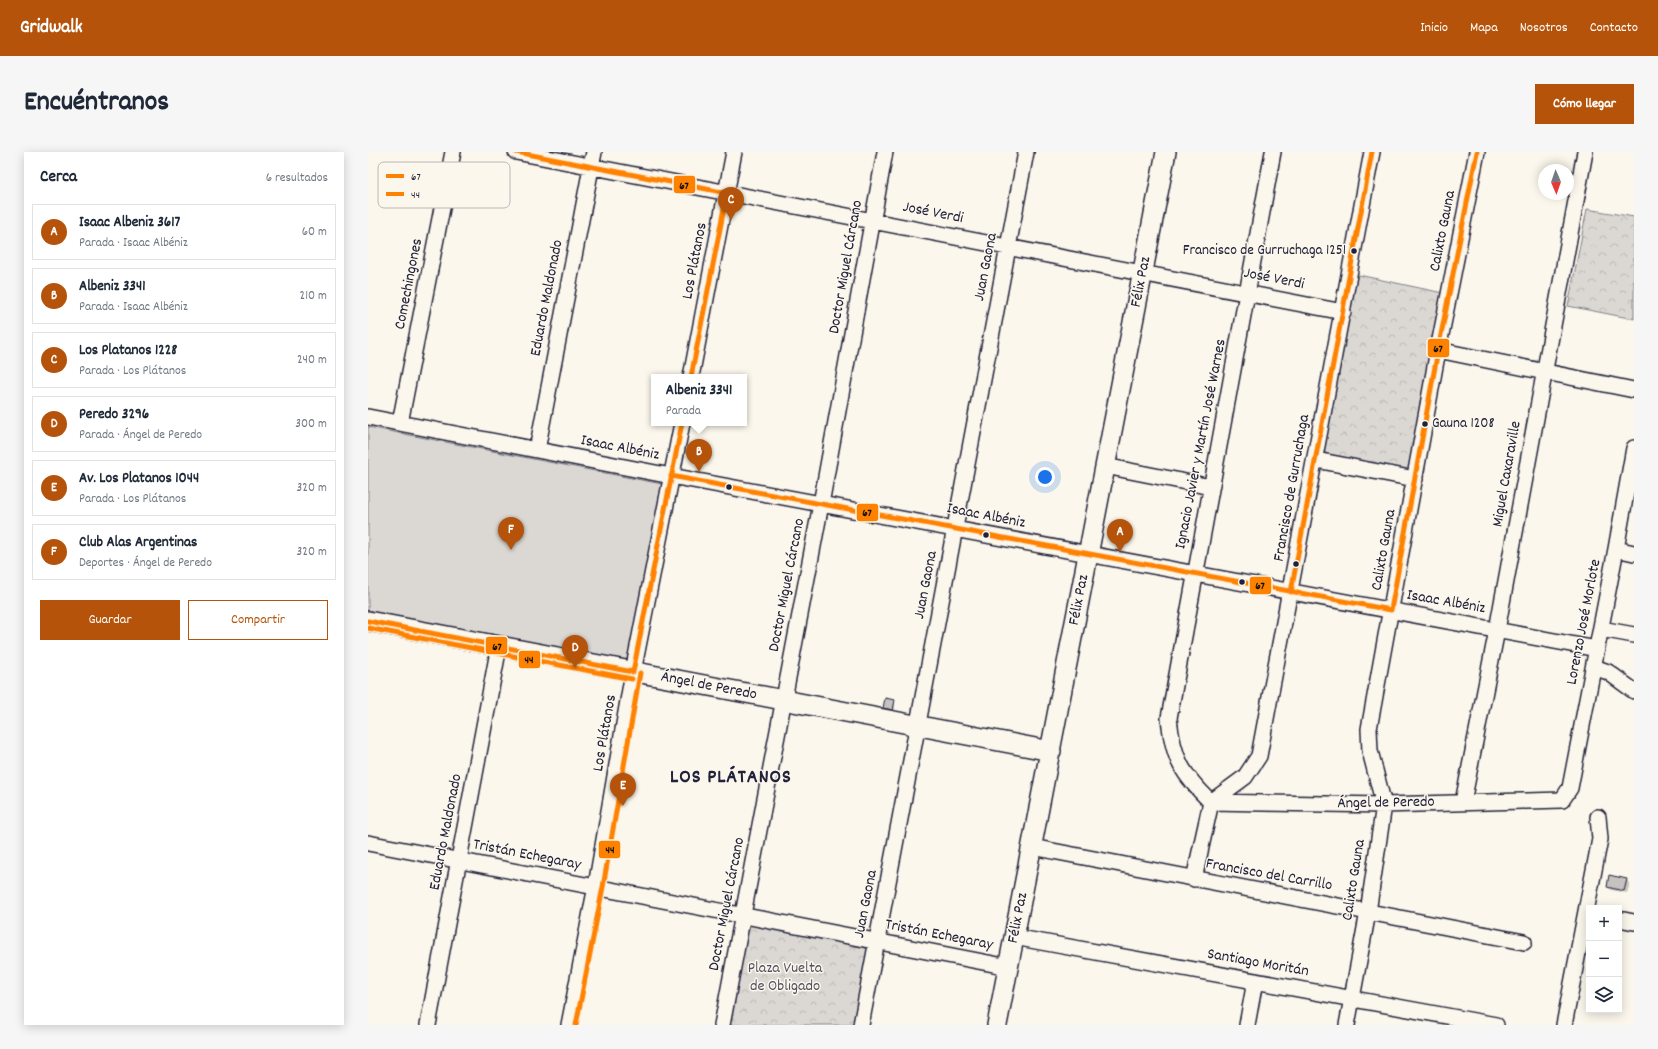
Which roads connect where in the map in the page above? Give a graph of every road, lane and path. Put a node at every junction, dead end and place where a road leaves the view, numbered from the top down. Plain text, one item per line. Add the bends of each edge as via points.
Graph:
1 (453, 152) edge
2 (516, 152) edge
3 (734, 152) edge
4 (885, 152) edge
5 (1026, 152) edge
6 (1166, 152) edge
7 (1273, 152) edge
8 (1372, 152) edge
9 (1477, 152) edge
10 (1585, 152) edge
11 (592, 159) edge
12 (451, 162) edge
13 (726, 193) junction
14 (442, 208) edge
15 (872, 220) junction
16 (1008, 246) junction
17 (1143, 272) junction
18 (1247, 292) junction
19 (1343, 312) junction
20 (1438, 350) junction
21 (1544, 371) junction
22 (692, 374) edge
23 (1634, 390) edge
24 (368, 417) edge
25 (400, 423) junction
26 (681, 426) edge
27 (1634, 448) edge
28 (537, 450) junction
29 (1316, 460) junction
30 (1105, 466) junction
31 (671, 476) junction
32 (1415, 479) junction
33 (1211, 487) junction
34 (821, 504) junction
35 (955, 529) junction
36 (1616, 549) junction
37 (1634, 553) edge
38 (1088, 554) junction
39 (1195, 574) junction
40 (1291, 592) junction
41 (1391, 610) junction
42 (368, 621) edge
43 (1602, 629) junction
44 (1497, 630) junction
45 (1634, 635) edge
46 (499, 646) junction
47 (1597, 649) junction
48 (1594, 667) junction
49 (633, 672) junction
50 (1634, 691) edge
51 (784, 701) junction
52 (918, 726) junction
53 (1051, 752) junction
54 (1562, 800) joint
55 (1211, 802) junction
56 (1463, 802) junction
57 (1384, 805) junction
58 (1598, 817) dead end
59 (368, 843) edge
60 (1032, 847) junction
61 (459, 860) junction
62 (1194, 880) junction
63 (596, 886) junction
64 (1588, 905) edge
65 (1368, 912) junction
66 (743, 915) junction
67 (1586, 918) edge
68 (1622, 920) edge
69 (1634, 922) edge
70 (1014, 937) junction
71 (877, 941) junction
72 (1524, 942) dead end
73 (1009, 967) junction
74 (1255, 981) junction
75 (1352, 999) junction
76 (1462, 1022) edge
77 (428, 1025) edge
78 (569, 1025) edge
79 (722, 1025) edge
80 (861, 1025) edge
81 (997, 1025) edge
82 (1247, 1025) edge
83 (1347, 1025) edge
84 (1496, 1025) edge
85 (1564, 1025) edge

1 - 12 street, Comechingones
2 - 11 street, José Verdi
3 - 13 street, Los Plátanos
4 - 15 street, Doctor Miguel Cárcano
5 - 16 street, Juan Gaona
6 - 17 main road, Félix Paz
7 - 18 street, Ignacio Javier y Martín José Warnes
8 - 19 street, Francisco de Gurruchaga
9 - 20 street, Calixto Gauna
10 - 21 street, Miguel Caxaraville
11 - 13 street, José Verdi
11 - 28 street, Eduardo Maldonado
13 - 15 street, José Verdi
13 - 22 street, Los Plátanos
14 - 25 street, Comechingones
15 - 16 street, José Verdi
15 - 34 street, Doctor Miguel Cárcano
16 - 17 street, José Verdi
16 - 35 street, Juan Gaona
17 - 18 street, José Verdi
17 - 30 main road, Félix Paz
18 - 19 street, José Verdi
18 - 33 street, Ignacio Javier y Martín José Warnes
19 - 29 street, Francisco de Gurruchaga
20 - 21 street
20 - 32 street, Calixto Gauna
21 - 23 street
21 - 44 street, Miguel Caxaraville
24 - 25 street, Isaac Albéniz
25 - 28 street, Isaac Albéniz
26 - 31 street, Los Plátanos
27 - 36 street, Lorenzo José Morlote
28 - 31 street, Isaac Albéniz
29 - 32 street
29 - 40 street, Francisco de Gurruchaga
30 - 33 street
30 - 38 main road, Félix Paz
31 - 34 street, Isaac Albéniz
31 - 49 street, Los Plátanos
32 - 41 street, Calixto Gauna
33 - 39 street, Ignacio Javier y Martín José Warnes
34 - 35 street, Isaac Albéniz
34 - 51 street, Doctor Miguel Cárcano
35 - 38 street, Isaac Albéniz
35 - 52 street, Juan Gaona
36 - 37 street
36 - 43 street, Lorenzo José Morlote
38 - 39 street, Isaac Albéniz
38 - 53 main road, Félix Paz
39 - 40 street, Isaac Albéniz
39 - 55 street, Ignacio Javier y Martín José Warnes via 1169,718 1171,742 1177,758 1187,776
40 - 41 street, Isaac Albéniz
40 - 55 street, Francisco de Gurruchaga via 1259,756 1245,777
41 - 44 street, Isaac Albéniz
41 - 57 street, Calixto Gauna via 1369,729 1370,751
42 - 46 main road, Ángel de Peredo
43 - 45 street
43 - 47 street, Lorenzo José Morlote
44 - 47 street, Isaac Albéniz
44 - 56 street, Miguel Caxaraville
46 - 49 main road, Ángel de Peredo
46 - 61 street, Eduardo Maldonado
47 - 48 street, Lorenzo José Morlote
48 - 50 street via 1608,672
48 - 54 street, Lorenzo José Morlote via 1570,788
49 - 51 main road, Ángel de Peredo
49 - 63 street, Los Plátanos
51 - 52 main road, Ángel de Peredo
51 - 66 street, Doctor Miguel Cárcano
52 - 53 main road, Ángel de Peredo
52 - 71 street, Juan Gaona
53 - 60 main road, Félix Paz
54 - 56 street, Ángel de Peredo
55 - 57 street, Ángel de Peredo
55 - 62 street
56 - 57 street, Ángel de Peredo
57 - 65 street, Calixto Gauna
58 - 64 street via 1600,839
59 - 61 street, Tristán Echegaray
60 - 62 street, Francisco del Carrillo
60 - 70 main road, Félix Paz
61 - 63 street, Tristán Echegaray
61 - 77 street, Eduardo Maldonado
62 - 65 street, Francisco del Carrillo
63 - 66 street, Tristán Echegaray
63 - 78 street, Los Plátanos
65 - 72 street, Francisco del Carrillo
65 - 75 street, Calixto Gauna
66 - 71 street, Tristán Echegaray
66 - 79 street, Doctor Miguel Cárcano
67 - 85 street
68 - 69 street
70 - 73 main road, Félix Paz
70 - 74 street, Santiago Moritán
71 - 73 street, Tristán Echegaray
71 - 80 street, Juan Gaona
73 - 81 main road, Félix Paz
74 - 75 street, Santiago Moritán
74 - 82 street
75 - 76 street, Santiago Moritán
75 - 83 street, Calixto Gauna
76 - 84 street, Santiago Moritán

